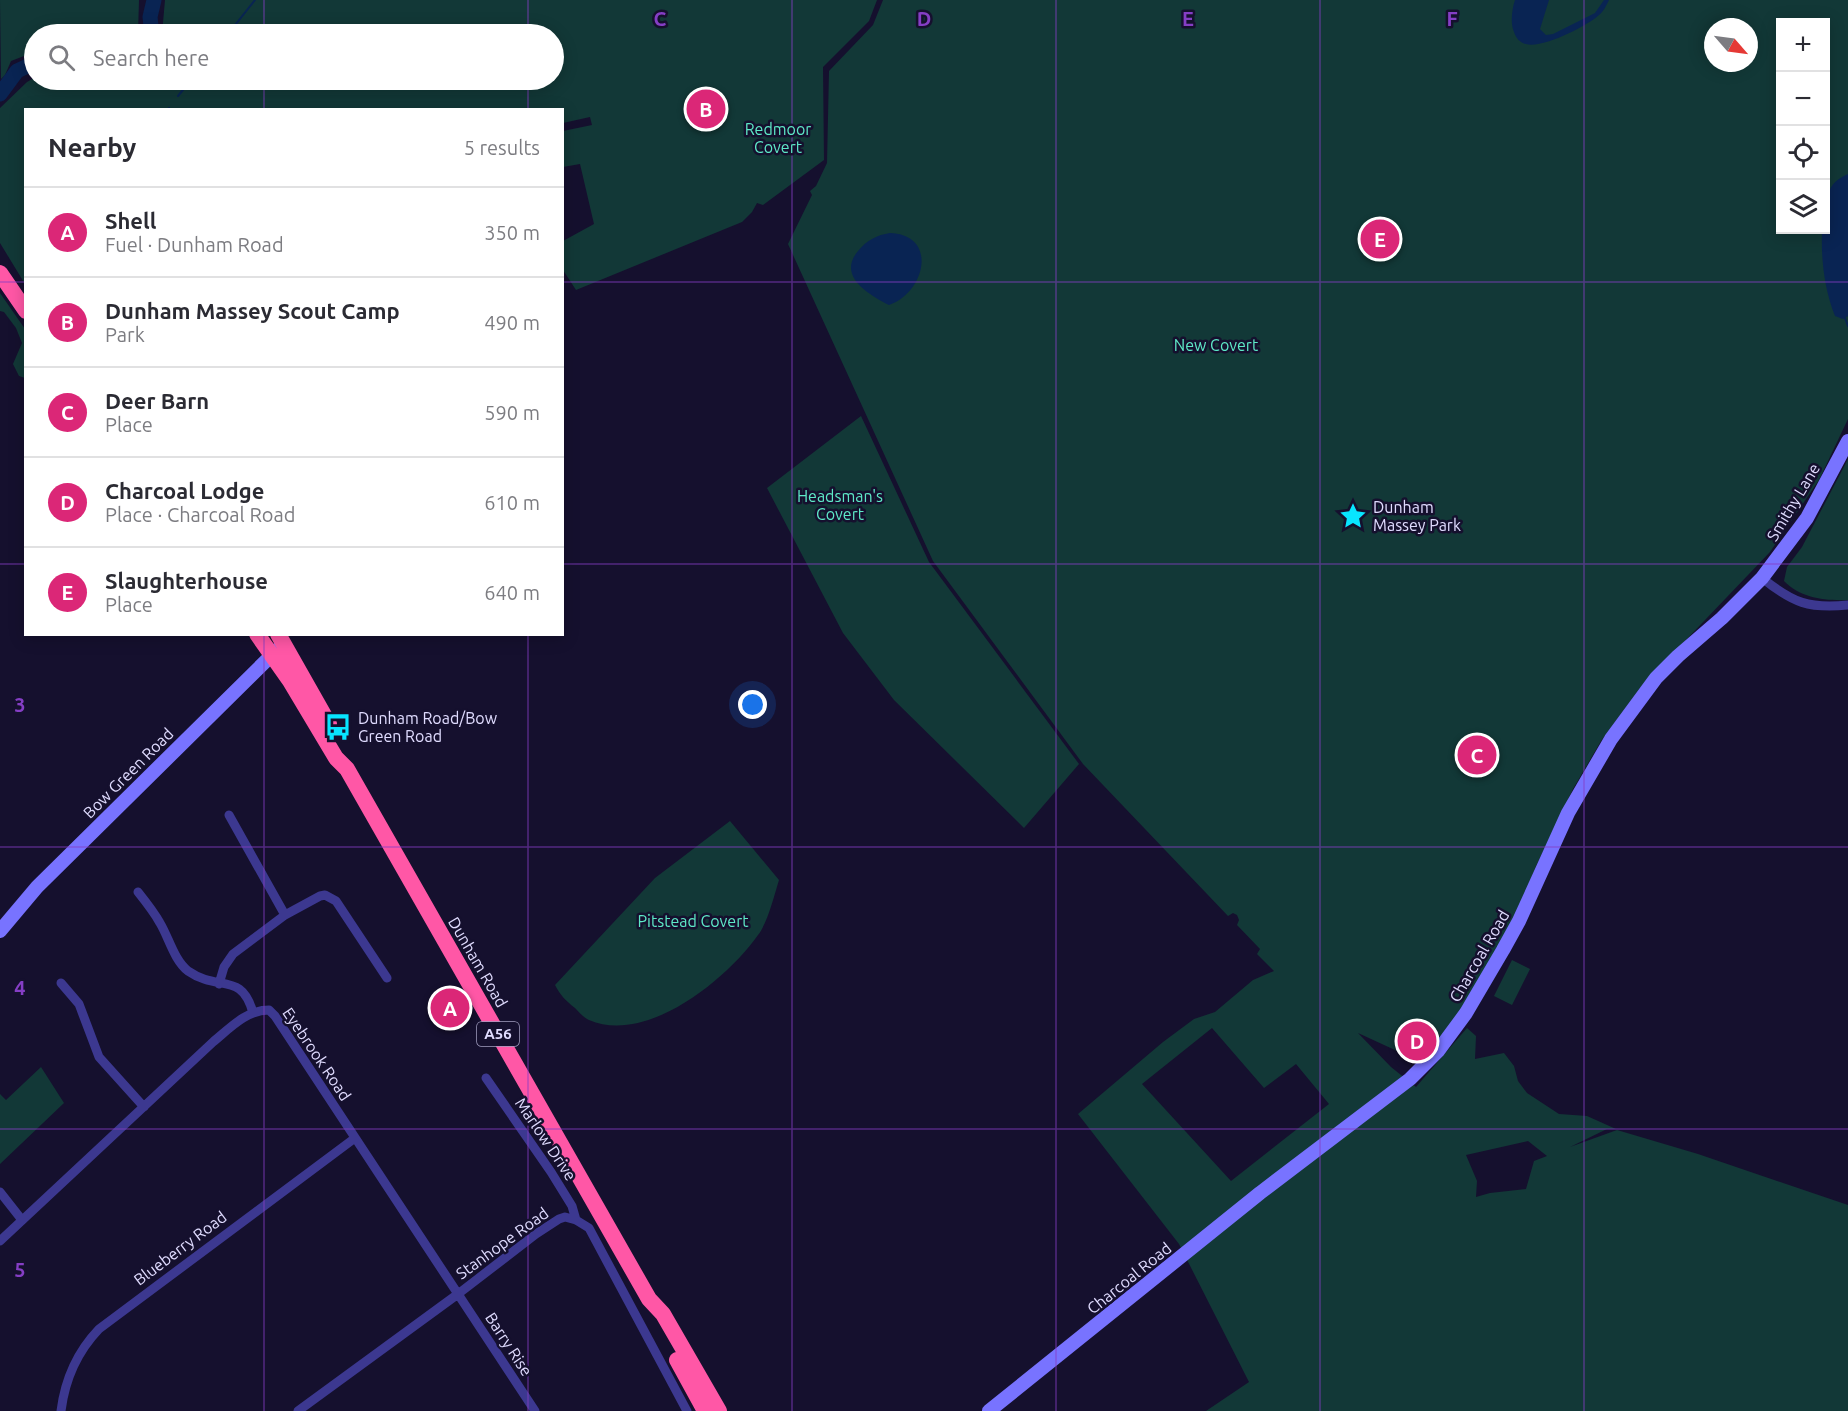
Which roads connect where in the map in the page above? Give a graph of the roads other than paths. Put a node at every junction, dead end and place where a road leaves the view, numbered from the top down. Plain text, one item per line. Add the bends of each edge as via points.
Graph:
1 (0, 273) edge
2 (24, 308) edge
3 (1848, 441) edge
4 (1762, 578) junction
5 (1848, 605) edge
6 (260, 636) edge
7 (278, 644) edge
8 (229, 814) dead end
9 (138, 892) dead end
10 (285, 915) junction
11 (0, 931) edge
12 (387, 978) dead end
13 (61, 983) dead end
14 (219, 984) junction
15 (253, 1013) junction
16 (486, 1078) dead end
17 (144, 1107) junction
18 (355, 1138) junction
19 (0, 1192) edge
20 (22, 1220) junction
21 (576, 1220) junction
22 (0, 1241) edge
23 (458, 1294) junction
24 (650, 1299) junction
25 (61, 1411) edge
26 (298, 1411) edge
27 (535, 1411) edge
28 (687, 1411) edge
29 (705, 1411) edge
30 (719, 1411) edge
31 (989, 1411) edge

1 - 2 highway
3 - 4 main road, Smithy Lane via 1806,518
4 - 5 street via 1806,605
4 - 31 main road, Charcoal Road via 1663,671 1611,739 1568,813 1503,950 1438,1051 1410,1078
6 - 7 highway, Dunham Road / A56
7 - 11 main road, Bow Green Road via 37,887
7 - 24 highway, Dunham Road / A56 via 345,753 347,769
8 - 10 street
9 - 14 street via 160,922 185,969
10 - 12 street via 320,896 332,898
10 - 14 street via 233,954
13 - 17 street via 79,1004 99,1057
14 - 15 street via 241,989
15 - 17 street via 221,1035
15 - 18 street, Eyebrook Road via 268,1010 275,1016
16 - 21 street, Marlow Drive via 562,1189
17 - 20 street
18 - 23 street, Eyebrook Road
18 - 25 street, Blueberry Road via 99,1329 79,1354 69,1375
19 - 20 street
20 - 22 street
21 - 23 street, Stanhope Road via 559,1219
21 - 28 street, Stanhope Road via 589,1228
23 - 26 street, Stanhope Road
23 - 27 street, Barry Rise
24 - 29 highway, Dunham Road / A56 via 656,1321
24 - 30 highway, Dunham Road / A56 via 663,1314

